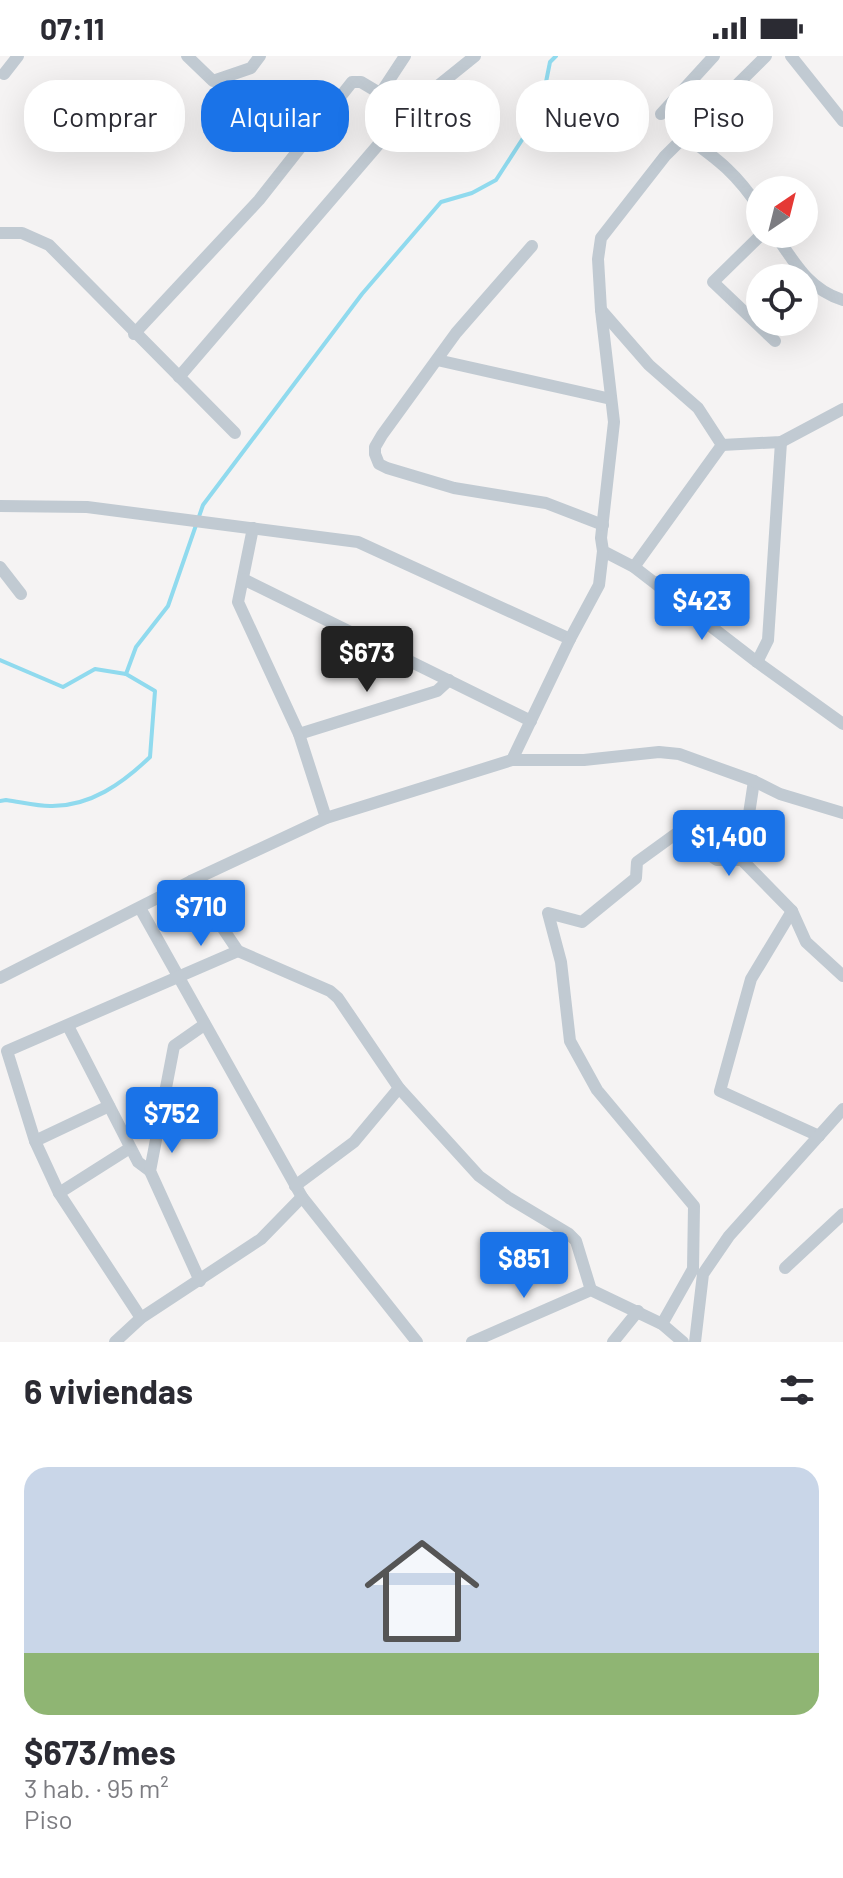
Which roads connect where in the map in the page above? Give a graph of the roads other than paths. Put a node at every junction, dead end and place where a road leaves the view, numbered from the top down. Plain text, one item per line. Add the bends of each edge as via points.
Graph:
1 (18, 56) edge
2 (187, 56) edge
3 (260, 56) edge
4 (405, 56) edge
5 (475, 56) edge
6 (714, 56) edge
7 (766, 56) edge
8 (791, 56) edge
9 (4, 74) dead end
10 (389, 80) edge
11 (445, 80) edge
12 (742, 80) edge
13 (365, 85) edge
14 (661, 114) dead end
15 (843, 121) edge
16 (372, 152) edge
17 (669, 152) edge
18 (708, 152) edge
19 (746, 188) edge
20 (0, 233) edge
21 (532, 246) dead end
22 (748, 248) edge
23 (785, 248) edge
24 (843, 300) edge
25 (601, 310) junction
26 (134, 334) junction
27 (775, 341) dead end
28 (437, 360) junction
29 (179, 377) junction
30 (611, 399) junction
31 (843, 409) edge
32 (235, 433) dead end
33 (781, 442) junction
34 (722, 445) junction
35 (0, 506) edge
36 (253, 528) junction
37 (602, 538) junction
38 (0, 567) edge
39 (634, 567) junction
40 (243, 579) junction
41 (21, 594) dead end
42 (570, 639) junction
43 (757, 662) junction
44 (449, 680) junction
45 (531, 721) junction
46 (843, 724) edge
47 (299, 734) junction
48 (512, 760) junction
49 (754, 781) junction
50 (843, 813) edge
51 (326, 818) junction
52 (742, 860) junction
53 (191, 881) junction
54 (140, 908) junction
55 (792, 911) junction
56 (238, 951) junction
57 (843, 976) edge
58 (179, 977) junction
59 (0, 978) edge
60 (204, 1025) junction
61 (68, 1026) junction
62 (399, 1088) junction
63 (109, 1106) junction
64 (843, 1109) edge
65 (819, 1136) junction
66 (35, 1141) junction
67 (130, 1148) junction
68 (150, 1171) junction
69 (298, 1191) junction
70 (59, 1193) junction
71 (843, 1214) edge
72 (785, 1268) dead end
73 (698, 1271) junction
74 (200, 1281) junction
75 (591, 1290) junction
76 (638, 1311) junction
77 (141, 1318) junction
78 (662, 1324) junction
79 (115, 1342) edge
80 (417, 1342) edge
81 (472, 1342) edge
82 (613, 1342) edge
83 (683, 1342) edge
84 (695, 1342) edge

1 - 9 street
2 - 3 street via 213,81 251,68
4 - 10 street
5 - 11 street
6 - 14 street
7 - 12 street
8 - 15 street
13 - 26 street via 352,82 259,200
16 - 29 street
17 - 25 street via 601,238
18 - 19 street
20 - 26 street via 22,233 49,245
21 - 28 street
22 - 27 street via 713,282
23 - 24 street via 814,287
25 - 30 street
25 - 34 street via 649,365 698,408
26 - 29 street
28 - 30 street
28 - 37 street via 377,444 379,464 454,488 546,503
29 - 32 street
30 - 37 street via 614,422
31 - 33 street
33 - 34 street
33 - 43 street via 768,640
34 - 39 street
35 - 36 street via 87,507
36 - 40 street
36 - 42 street via 358,542
37 - 39 street
37 - 42 street via 599,585
38 - 41 street
39 - 43 street
40 - 44 street
40 - 47 street via 238,602
42 - 45 street
43 - 46 street
44 - 45 street
44 - 47 street via 437,691
45 - 48 street
47 - 51 street
48 - 49 street via 659,752
48 - 51 street
49 - 50 street
49 - 52 street
51 - 53 street
52 - 55 street
52 - 73 street via 717,860 677,833 637,862 636,878 582,922 548,913 561,962 570,1041 597,1090 694,1206
53 - 54 street
53 - 56 street
54 - 58 street
54 - 59 street
55 - 57 street via 806,942
55 - 65 street via 751,979 720,1091
56 - 58 street
56 - 62 street via 330,991
58 - 60 street
58 - 61 street
60 - 68 street via 174,1046
60 - 69 street
61 - 63 street
61 - 66 street via 7,1051
62 - 69 street via 354,1142
62 - 75 street via 479,1176 576,1241
63 - 66 street
63 - 67 street
64 - 65 street
65 - 73 street
66 - 70 street
67 - 68 street
67 - 70 street
68 - 74 street
69 - 74 street via 261,1239
69 - 80 street
70 - 77 street
71 - 72 street
73 - 78 street
73 - 84 street
74 - 77 street
75 - 76 street
75 - 81 street
76 - 78 street
76 - 82 street
77 - 79 street
78 - 83 street

